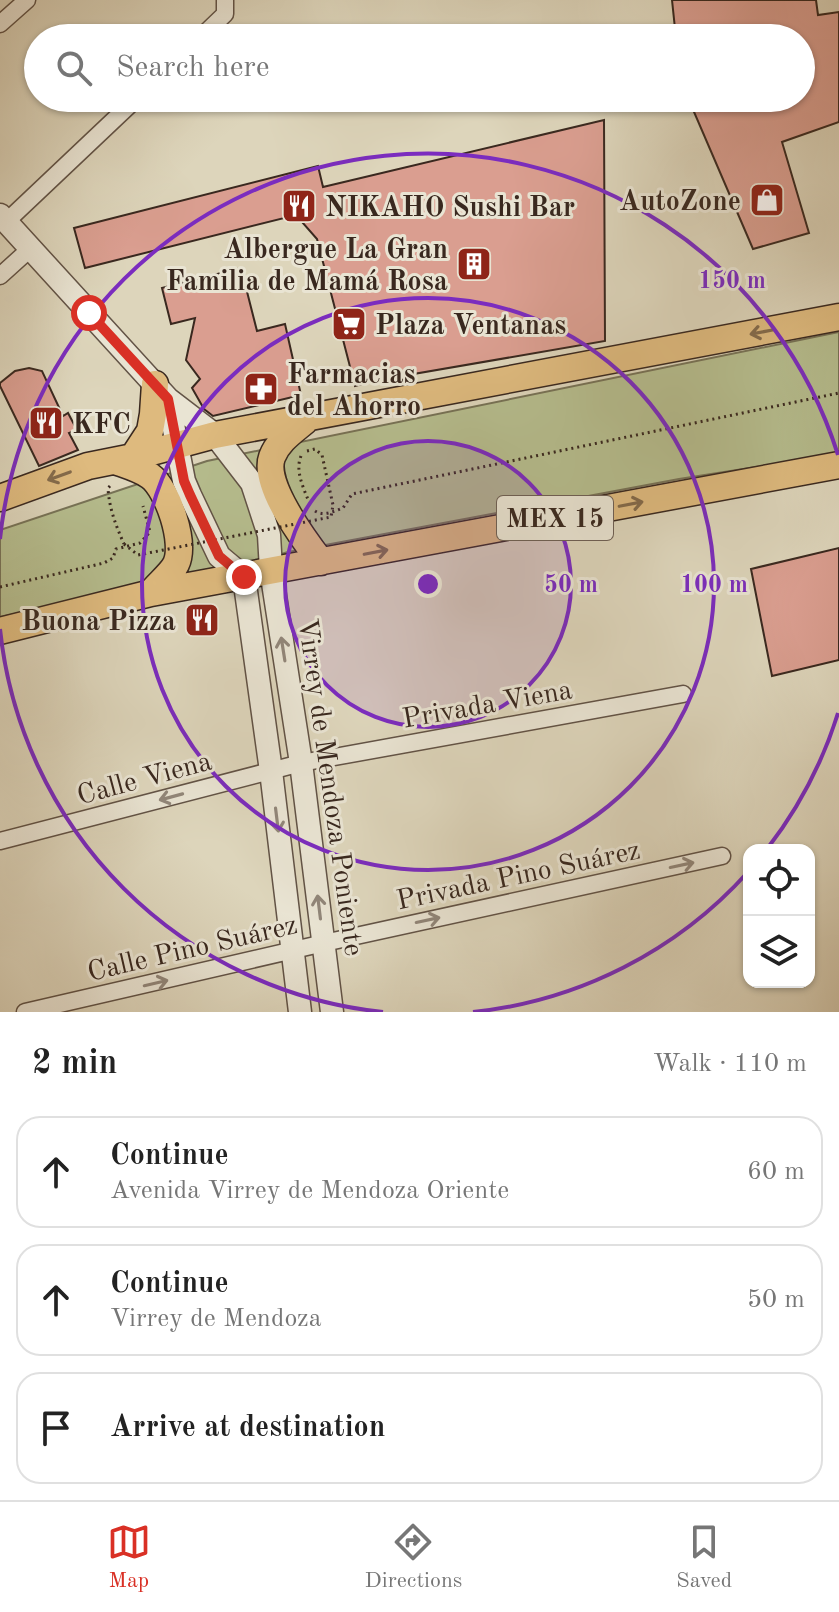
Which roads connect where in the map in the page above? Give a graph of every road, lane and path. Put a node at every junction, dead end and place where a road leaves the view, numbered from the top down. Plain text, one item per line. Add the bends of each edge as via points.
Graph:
1 (27, 0) edge
2 (225, 7) edge
3 (0, 24) edge
4 (211, 24) edge
5 (121, 112) edge
6 (3, 219) edge
7 (31, 248) junction
8 (0, 276) edge
9 (839, 317) edge
10 (162, 392) junction
11 (839, 393) edge
12 (308, 419) junction
13 (215, 435) junction
14 (179, 446) junction
15 (123, 466) junction
16 (826, 467) edge
17 (839, 479) edge
18 (0, 498) edge
19 (142, 502) dead end
20 (321, 562) junction
21 (271, 570) junction
22 (244, 577) junction
23 (0, 587) edge
24 (151, 593) junction
25 (0, 631) edge
26 (683, 694) dead end
27 (301, 763) junction
28 (271, 771) junction
29 (0, 841) edge
30 (722, 856) dead end
31 (324, 943) junction
32 (293, 952) junction
33 (25, 1012) edge
34 (300, 1012) edge
35 (332, 1012) edge

1 - 3 street
2 - 4 street
5 - 6 street
6 - 7 street, Virrey de Mendoza Poniente
7 - 8 street
7 - 10 street, Virrey de Mendoza Poniente
9 -> 12 main road
10 - 13 street, Virrey de Mendoza Poniente
10 - 14 street
10 - 15 main road via 150,431
11 - 15 path, bridge via 352,494 343,508 327,513 319,514 312,509 298,464 306,451 315,449 322,455 333,505 331,517 138,555 124,544 109,500 108,488
12 - 13 main road
12 - 20 main road via 281,441 270,473 285,509
13 - 14 main road
13 - 21 street, Virrey de Mendoza Poniente via 252,483 269,535
14 - 15 main road
14 - 22 street via 184,481 219,556
15 -> 18 main road via 88,466
15 - 24 main road via 149,475 162,488 174,517 176,564
16 - 17 street
20 -> 16 main road, MEX 15
19 - 23 path via 150,532 140,543 116,549 104,563
20 - 21 main road, MEX 15
21 - 22 main road, MEX 15
27 -> 21 street, Virrey de Mendoza Poniente
22 - 24 main road, MEX 15
22 - 28 street, Virrey de Mendoza Poniente
24 - 25 main road, MEX 15
26 - 27 street, Privada Viena
27 - 28 street, Calle Viena
31 -> 27 street, Virrey de Mendoza Poniente
28 -> 29 street, Calle Viena
28 -> 32 street, Virrey de Mendoza Poniente
31 -> 30 street, Privada Pino Suárez
31 - 32 street, Calle Pino Suárez
31 - 35 street, Virrey de Mendoza Poniente
33 -> 32 street, Calle Pino Suárez
32 - 34 street, Virrey de Mendoza Poniente

